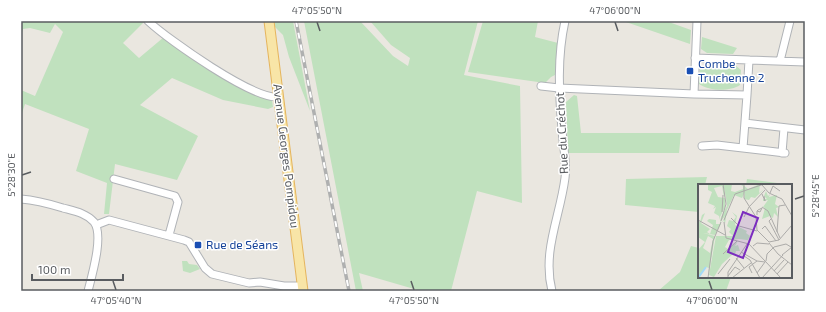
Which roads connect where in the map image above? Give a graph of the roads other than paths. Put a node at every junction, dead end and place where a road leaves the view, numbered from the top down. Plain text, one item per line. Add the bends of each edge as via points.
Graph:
1 (148, 21) edge
2 (269, 21) edge
3 (566, 21) edge
4 (697, 21) edge
5 (790, 21) edge
6 (695, 58) junction
7 (749, 60) junction
8 (780, 61) junction
9 (805, 62) edge
10 (541, 86) dead end
11 (559, 88) junction
12 (694, 94) junction
13 (747, 95) junction
14 (278, 97) junction
15 (745, 123) junction
16 (784, 128) junction
17 (805, 130) edge
18 (702, 146) dead end
19 (743, 148) junction
20 (114, 180) dead end
21 (21, 199) edge
22 (96, 225) junction
23 (169, 236) junction
24 (302, 288) edge
25 (88, 291) edge
26 (552, 291) edge

1 - 14 street via 177,44 246,87 266,96
2 - 14 main road, Avenue Georges Pompidou
3 - 11 street, Rue du Créchot via 560,55
4 - 6 street
5 - 8 street
6 - 7 street
6 - 12 street
7 - 8 street
7 - 13 street
8 - 9 street
10 - 11 street
11 - 12 street
11 - 26 street, Rue du Créchot via 565,176 561,206 548,258 548,275
12 - 13 street
13 - 15 street
14 - 24 main road, Avenue Georges Pompidou
15 - 16 street
15 - 19 street
16 - 17 street
16 - 19 street via 783,153
18 - 19 street
20 - 23 street via 175,196 178,202
21 - 22 street via 80,213
22 - 23 street via 109,220
22 - 25 street via 97,246
23 - 24 street via 189,242 205,268 212,274 249,283 260,282

